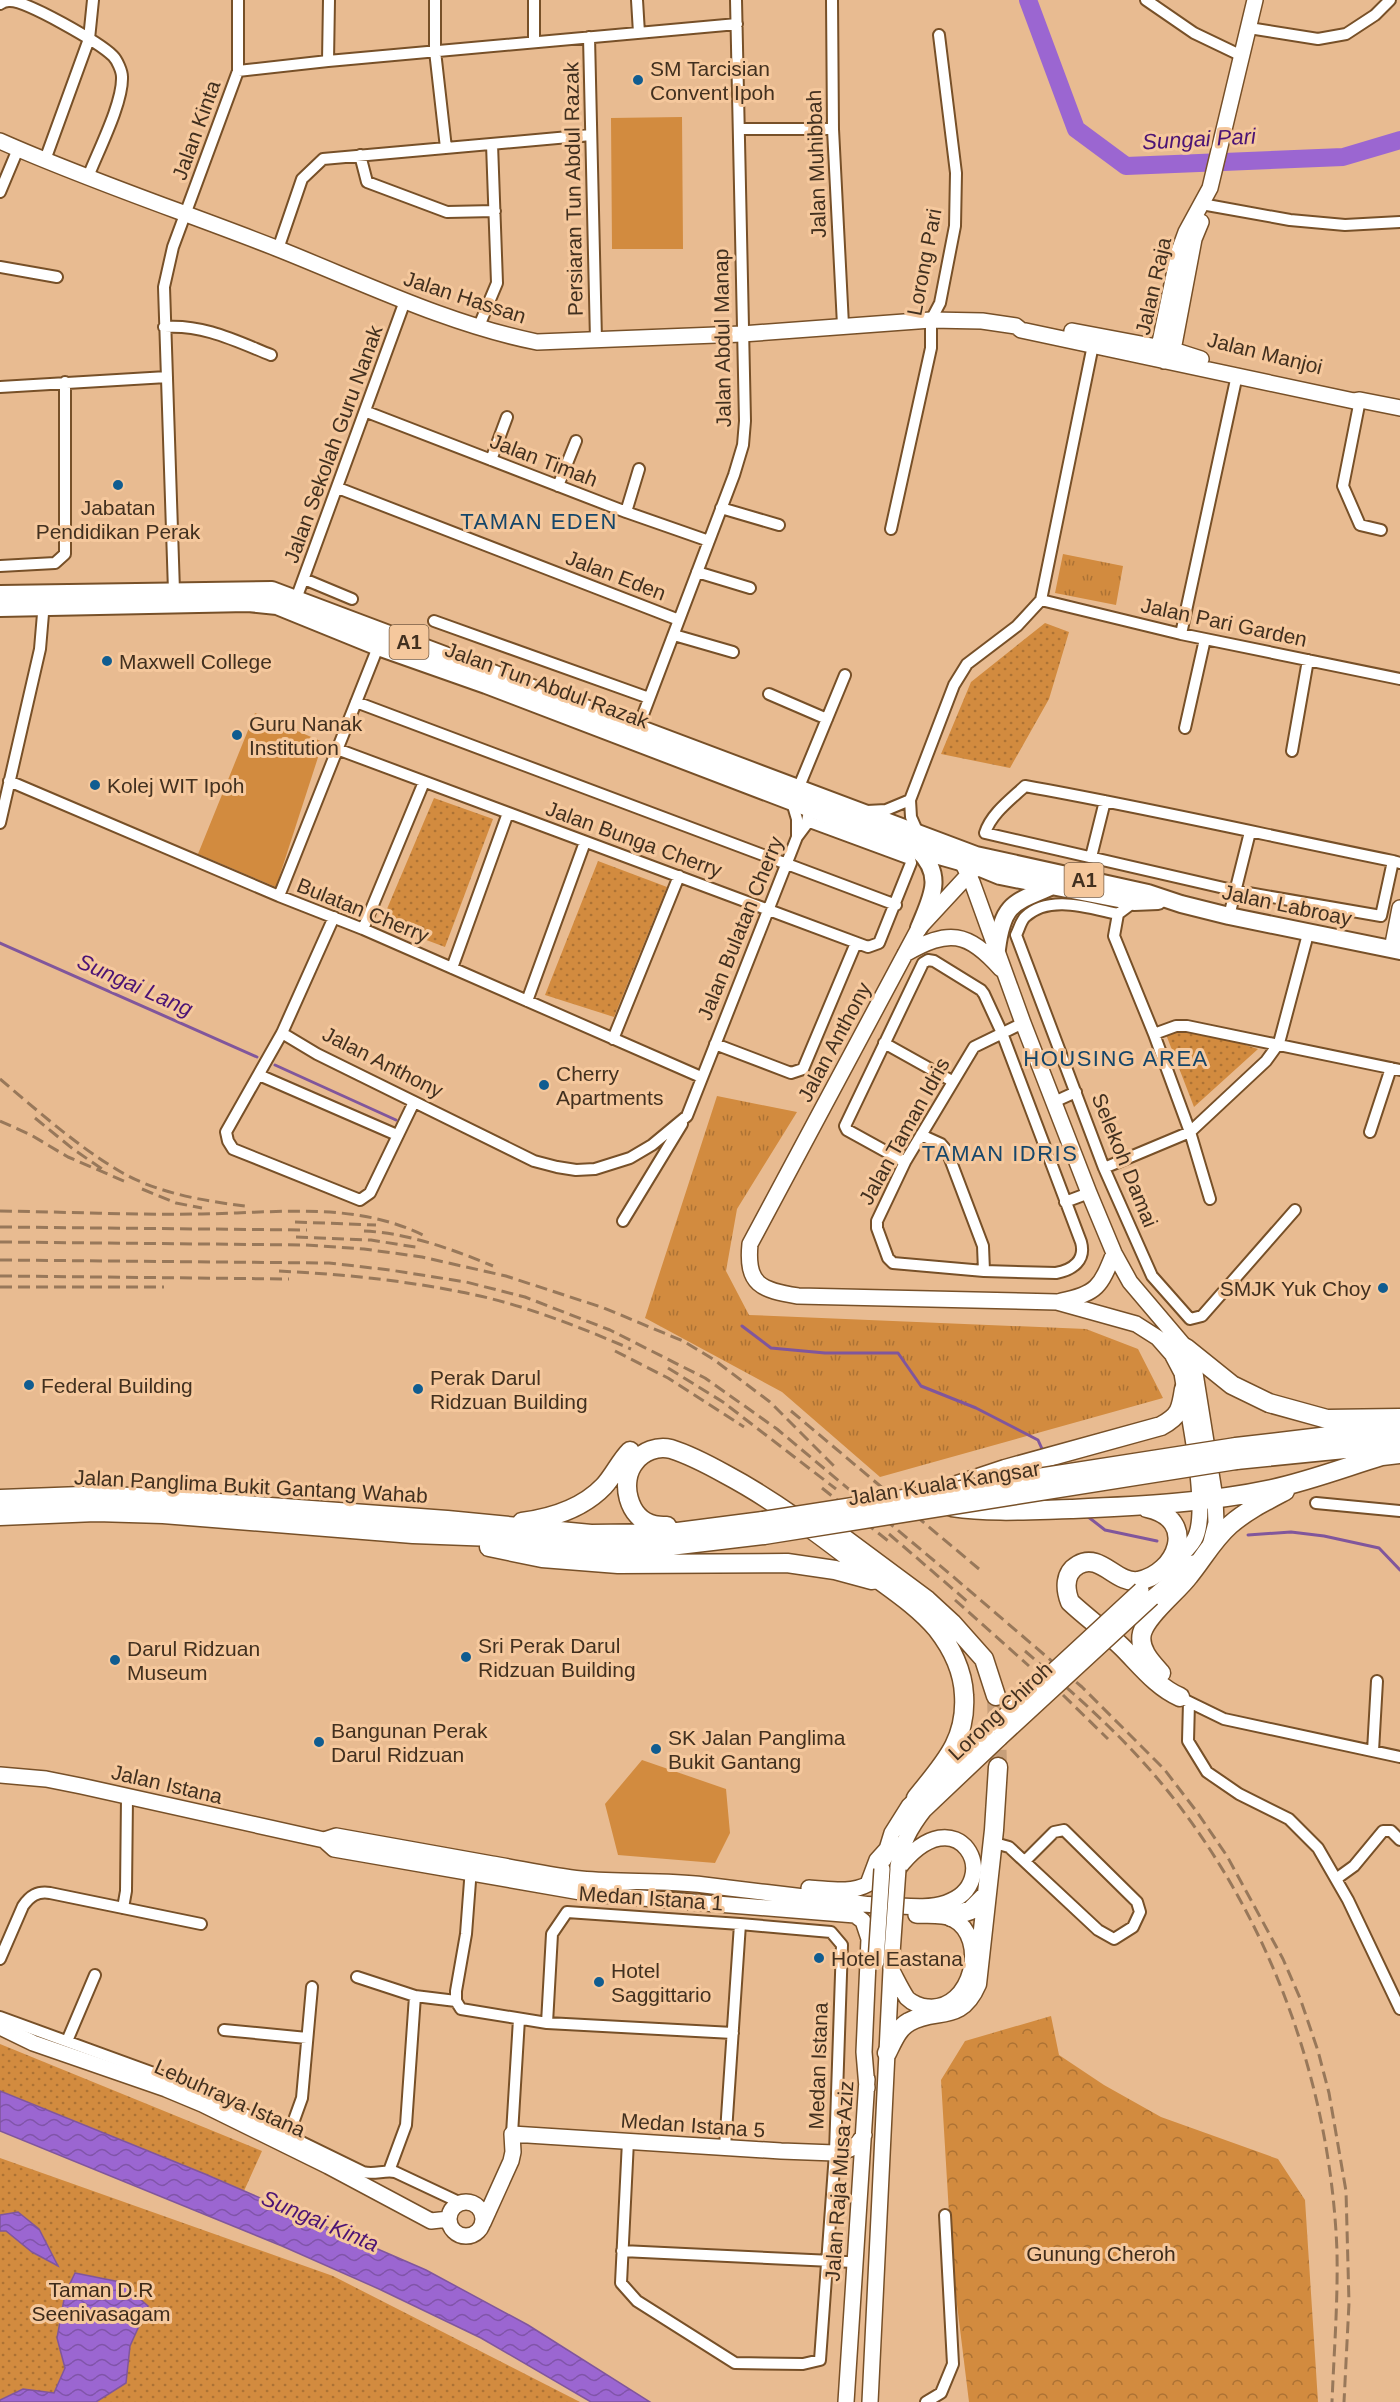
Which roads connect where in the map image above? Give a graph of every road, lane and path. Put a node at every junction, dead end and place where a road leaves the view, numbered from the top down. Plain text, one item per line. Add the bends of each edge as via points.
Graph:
1 (93, 0) edge
2 (238, 0) edge
3 (329, 0) edge
4 (435, 0) edge
5 (534, 0) edge
6 (637, 0) edge
7 (736, 0) edge
8 (832, 0) edge
9 (1146, 0) edge
10 (1255, 0) edge
11 (1390, 0) edge
12 (0, 4) edge
13 (737, 24) junction
14 (1249, 28) junction
15 (639, 33) junction
16 (939, 35) dead end
17 (590, 37) junction
18 (89, 39) junction
19 (534, 42) junction
20 (435, 51) junction
21 (1242, 56) junction
22 (328, 61) junction
23 (238, 71) junction
24 (739, 129) junction
25 (833, 129) junction
26 (591, 135) junction
27 (0, 141) edge
28 (492, 144) junction
29 (446, 148) junction
30 (18, 149) junction
31 (360, 154) junction
32 (45, 160) junction
33 (88, 177) junction
34 (1210, 188) junction
35 (0, 192) edge
36 (1208, 205) junction
37 (495, 211) junction
38 (186, 214) junction
39 (1400, 222) edge
40 (278, 249) junction
41 (0, 267) edge
42 (57, 277) dead end
43 (405, 301) junction
44 (931, 320) junction
45 (479, 326) junction
46 (843, 326) junction
47 (164, 327) junction
48 (742, 334) junction
49 (596, 340) junction
50 (1093, 340) junction
51 (1166, 353) junction
52 (271, 355) dead end
53 (1237, 375) junction
54 (167, 377) junction
55 (65, 382) junction
56 (0, 387) edge
57 (1360, 400) junction
58 (1400, 408) edge
59 (367, 412) junction
60 (507, 417) dead end
61 (576, 441) dead end
62 (491, 460) junction
63 (639, 469) dead end
64 (558, 486) junction
65 (338, 488) junction
66 (721, 508) junction
67 (626, 512) junction
68 (779, 525) dead end
69 (891, 529) dead end
70 (1381, 530) dead end
71 (709, 541) junction
72 (0, 566) edge
73 (698, 572) junction
74 (304, 579) junction
75 (750, 588) dead end
76 (174, 591) junction
77 (0, 594) edge
78 (296, 599) junction
79 (352, 599) dead end
80 (44, 600) junction
81 (1041, 600) junction
82 (240, 604) junction
83 (138, 606) junction
84 (0, 608) edge
85 (679, 620) junction
86 (434, 621) dead end
87 (1181, 634) junction
88 (674, 635) junction
89 (1205, 639) junction
90 (378, 647) junction
91 (733, 652) dead end
92 (1308, 660) junction
93 (845, 675) dead end
94 (1400, 680) edge
95 (769, 694) dead end
96 (649, 698) junction
97 (356, 702) junction
98 (827, 719) junction
99 (601, 728) junction
100 (638, 728) junction
101 (1185, 728) dead end
102 (337, 749) junction
103 (1292, 751) dead end
104 (700, 766) junction
105 (9, 781) junction
106 (424, 782) junction
107 (910, 800) junction
108 (1105, 801) junction
109 (804, 803) junction
110 (858, 812) junction
111 (508, 813) junction
112 (0, 823) edge
113 (1250, 832) junction
114 (797, 837) junction
115 (585, 842) junction
116 (918, 842) junction
117 (1091, 857) junction
118 (1002, 862) junction
119 (1396, 862) edge
120 (787, 863) junction
121 (969, 868) junction
122 (679, 876) junction
123 (1054, 885) junction
124 (1237, 891) junction
125 (279, 896) junction
126 (1165, 900) junction
127 (1134, 902) junction
128 (896, 905) junction
129 (1400, 908) edge
130 (768, 911) junction
131 (1118, 914) junction
132 (1229, 916) junction
133 (334, 917) junction
134 (919, 928) junction
135 (363, 929) junction
136 (1308, 934) junction
137 (856, 943) junction
138 (997, 949) junction
139 (1396, 950) edge
140 (905, 954) junction
141 (452, 968) junction
142 (1004, 972) junction
143 (527, 1000) junction
144 (1023, 1023) junction
145 (1002, 1033) junction
146 (282, 1034) junction
147 (1154, 1034) junction
148 (613, 1039) junction
149 (884, 1043) junction
150 (1279, 1043) junction
151 (715, 1044) junction
152 (1395, 1069) edge
153 (259, 1075) junction
154 (701, 1077) junction
155 (952, 1082) junction
156 (1076, 1092) junction
157 (414, 1101) junction
158 (1054, 1102) junction
159 (687, 1116) junction
160 (1190, 1132) junction
161 (1370, 1132) dead end
162 (397, 1134) junction
163 (921, 1135) junction
164 (905, 1162) junction
165 (1104, 1168) junction
166 (1089, 1193) junction
167 (1210, 1199) dead end
168 (1065, 1202) junction
169 (1295, 1210) dead end
170 (623, 1221) dead end
171 (1114, 1253) junction
172 (984, 1271) junction
173 (1057, 1302) junction
174 (1186, 1348) junction
175 (1184, 1389) junction
176 (1400, 1418) edge
177 (1400, 1430) edge
178 (1400, 1444) edge
179 (1400, 1454) edge
180 (1311, 1478) junction
181 (927, 1495) junction
182 (0, 1499) edge
183 (1208, 1499) junction
184 (1316, 1503) dead end
185 (945, 1506) junction
186 (1138, 1506) junction
187 (1400, 1511) edge
188 (0, 1516) edge
189 (714, 1528) junction
190 (764, 1528) junction
191 (497, 1531) junction
192 (413, 1534) junction
193 (1210, 1546) junction
194 (1162, 1571) junction
195 (884, 1583) junction
196 (1146, 1594) junction
197 (1377, 1682) dead end
198 (996, 1696) tunnel mouth
199 (1184, 1700) junction
200 (998, 1732) junction
201 (1373, 1751) junction
202 (1400, 1757) edge
203 (998, 1767) tunnel mouth
204 (0, 1775) edge
205 (127, 1797) junction
206 (916, 1798) junction
207 (1400, 1840) edge
208 (991, 1842) junction
209 (886, 1851) junction
210 (1026, 1860) junction
211 (471, 1867) junction
212 (890, 1869) junction
213 (1336, 1879) junction
214 (701, 1885) junction
215 (592, 1894) junction
216 (987, 1894) junction
217 (123, 1908) junction
218 (951, 1917) junction
219 (740, 1923) junction
220 (201, 1924) dead end
221 (843, 1946) joint
222 (0, 1959) edge
223 (886, 1966) junction
224 (95, 1975) dead end
225 (357, 1977) dead end
226 (312, 1987) dead end
227 (415, 1996) junction
228 (456, 2001) junction
229 (1400, 2009) edge
230 (0, 2017) edge
231 (519, 2019) junction
232 (547, 2023) junction
233 (0, 2027) edge
234 (224, 2030) dead end
235 (0, 2033) edge
236 (733, 2033) junction
237 (307, 2038) junction
238 (67, 2041) junction
239 (33, 2043) junction
240 (887, 2053) junction
241 (867, 2088) junction
242 (289, 2134) junction
243 (512, 2134) junction
244 (864, 2134) junction
245 (628, 2142) junction
246 (725, 2147) junction
247 (835, 2153) junction
248 (389, 2171) junction
249 (467, 2203) junction
250 (404, 2206) junction
251 (945, 2215) dead end
252 (449, 2218) junction
253 (483, 2223) junction
254 (457, 2233) junction
255 (622, 2251) junction
256 (827, 2261) junction
257 (854, 2262) junction
258 (846, 2402) edge
259 (870, 2402) edge
260 (926, 2402) edge

1 - 18 street
2 - 23 street
3 - 22 street
4 - 20 street
5 - 19 street
6 - 15 street
7 - 13 street, Jalan Abdul Manap
8 - 25 street, Jalan Muhibbah
9 - 21 street via 1194,33
10 - 14 main road, Jalan Raja
11 - 14 street via 1346,34 1318,39
12 - 18 street via 16,2
13 - 15 street, Jalan Kinta
13 - 24 street, Jalan Abdul Manap
14 - 21 main road, Jalan Raja
15 - 17 street, Jalan Kinta
16 - 44 street, Lorong Pari via 956,173 955,226 940,303
17 - 19 street, Jalan Kinta
17 - 26 street, Persiaran Tun Abdul Razak
18 - 32 street
18 - 33 street via 115,58 122,76 117,102
19 - 20 street, Jalan Kinta
20 - 22 street, Jalan Kinta
20 - 29 street
21 - 34 main road, Jalan Raja
22 - 23 street, Jalan Kinta
23 - 38 street, Jalan Kinta
24 - 25 street
24 - 48 street, Jalan Abdul Manap
25 - 46 street, Jalan Muhibbah
26 - 28 street
26 - 49 street, Persiaran Tun Abdul Razak
27 - 30 main road, Jalan Hassan
28 - 29 street
28 - 37 street
29 - 31 street
30 - 32 main road, Jalan Hassan
30 - 35 street
31 - 37 street via 367,182 447,212
31 - 40 street via 323,159 302,179
32 - 33 main road, Jalan Hassan
33 - 38 main road, Jalan Hassan
34 - 36 main road, Jalan Raja
34 - 51 main road, Jalan Raja via 1179,251
36 - 39 street via 1345,225
36 - 51 main road, Jalan Raja via 1194,239
37 - 45 street via 497,283
38 - 40 main road, Jalan Hassan
38 - 47 street, Jalan Kinta via 164,287
40 - 43 main road, Jalan Hassan
41 - 42 street
43 - 45 main road, Jalan Hassan
43 - 59 street, Jalan Sekolah Guru Nanak
44 - 46 main road, Jalan Hassan
44 - 50 main road, Jalan Hassan via 1021,324
44 - 69 street, Lorong Pari via 931,348
45 - 49 main road, Jalan Hassan via 537,342
46 - 48 main road, Jalan Hassan
47 - 52 street via 201,328
47 - 54 street, Jalan Kinta
48 - 49 main road, Jalan Hassan
48 - 66 street, Jalan Abdul Manap via 743,445
50 - 51 main road, Jalan Hassan
50 - 81 street
51 - 53 main road, Jalan Manjoi
51 - 57 main road, Jalan Manjoi via 1258,371
53 - 57 main road, Jalan Manjoi
53 - 87 street
54 - 55 street
54 - 76 street, Jalan Kinta
55 - 56 street
55 - 72 street via 65,554 55,563
57 - 58 main road, Jalan Manjoi
57 - 70 street via 1343,486 1360,525
59 - 62 street, Jalan Timah
59 - 65 street, Jalan Sekolah Guru Nanak
60 - 62 street
61 - 64 street
62 - 64 street, Jalan Timah
63 - 67 street
64 - 67 street, Jalan Timah
65 - 74 street, Jalan Sekolah Guru Nanak
65 - 85 street, Jalan Eden
66 - 68 street
66 - 71 street, Jalan Abdul Manap
67 - 71 street, Jalan Timah
71 - 73 street, Jalan Abdul Manap
73 - 75 street
73 - 85 street, Jalan Abdul Manap
74 - 78 street, Jalan Sekolah Guru Nanak
74 - 79 street
76 - 78 main road, Jalan Tun Abdul Razak / A1 via 261,589
76 - 80 main road, Jalan Tun Abdul Razak / A1
76 - 82 main road via 188,601
76 - 83 main road via 166,598
77 - 80 main road, Jalan Tun Abdul Razak / A1
78 - 100 main road, Jalan Tun Abdul Razak / A1
80 - 83 main road, Jalan Tun Abdul Razak / A1
80 - 84 main road, Jalan Tun Abdul Razak / A1
80 - 105 street via 40,649
81 - 87 street, Jalan Pari Garden
81 - 107 street via 1017,626 967,664 954,685
82 - 83 main road, Jalan Tun Abdul Razak / A1
82 - 90 main road, Jalan Tun Abdul Razak / A1 via 277,606
85 - 88 street, Jalan Abdul Manap
86 - 96 street
87 - 89 street, Jalan Pari Garden
88 - 91 street
88 - 96 street, Jalan Abdul Manap
89 - 92 street, Jalan Pari Garden
89 - 101 street
90 - 97 street
90 - 99 main road, Jalan Tun Abdul Razak / A1
92 - 94 street, Jalan Pari Garden
92 - 103 street
93 - 98 street, Jalan Bulatan Cherry
95 - 98 street
96 - 100 street, Jalan Abdul Manap
97 - 102 street
97 - 120 street
98 - 109 street, Jalan Bulatan Cherry
99 - 100 main road via 626,733
99 - 104 main road, Jalan Tun Abdul Razak / A1
100 - 104 main road via 650,744
100 - 109 main road, Jalan Tun Abdul Razak / A1
102 - 106 street, Jalan Bunga Cherry
102 - 125 street
104 - 109 main road, Jalan Tun Abdul Razak / A1
105 - 112 street
105 - 125 street, Bulatan Cherry
106 - 111 street, Jalan Bunga Cherry
106 - 135 street
107 - 110 street via 886,810
107 - 116 street
108 - 113 street
108 - 117 street
108 - 117 street via 1025,786 1001,808 985,833
109 - 110 main road, Jalan Tun Abdul Razak / A1
109 - 114 street, Jalan Bulatan Cherry
109 - 114 street via 797,819
109 - 116 main road, Jalan Tun Abdul Razak / A1
109 - 128 street via 910,859
110 - 116 main road, Jalan Tun Abdul Razak / A1
111 - 115 street, Jalan Bunga Cherry
111 - 141 street
113 - 119 street
113 - 124 street
114 - 120 street, Jalan Bulatan Cherry
115 - 122 street, Jalan Bunga Cherry
115 - 143 street
116 - 118 main road, Jalan Tun Abdul Razak / A1
116 - 121 main road, Jalan Tun Abdul Razak / A1
116 - 134 main road via 934,880
117 - 124 street
118 - 121 main road
118 - 126 main road, Jalan Tun Abdul Razak / A1
119 - 124 street via 1381,916
120 - 128 street
120 - 130 street, Jalan Bulatan Cherry
121 - 123 main road, Jalan Tun Abdul Razak / A1
121 - 134 main road, Jalan Anthony
121 - 138 main road
122 - 130 street, Jalan Bunga Cherry
122 - 148 street
123 - 127 main road, Jalan Tun Abdul Razak / A1
123 - 138 main road via 1023,899 1008,911 1001,922
124 - 132 street
125 - 133 street, Bulatan Cherry
126 - 127 main road, Jalan Tun Abdul Razak / A1
126 - 132 main road, Jalan Labroay
127 - 131 street
128 - 137 street via 879,943 868,947
129 - 139 main road
130 - 137 street, Jalan Bunga Cherry
130 - 151 street, Jalan Bulatan Cherry
131 - 147 street via 1114,936
131 - 156 street, Selekoh Damai via 1057,904 1024,918 1017,935
132 - 136 main road, Jalan Labroay
133 - 135 street, Bulatan Cherry
133 - 146 street
134 - 140 main road, Jalan Anthony
135 - 141 street, Bulatan Cherry
136 - 139 main road, Jalan Labroay
136 - 150 street
137 - 151 street via 803,1069 791,1073
138 - 142 main road
140 - 142 main road via 939,938 960,938 976,945
140 - 173 main road, Jalan Anthony via 750,1244 752,1275 770,1292 798,1296
141 - 143 street, Bulatan Cherry
142 - 144 main road
143 - 148 street, Bulatan Cherry
144 - 145 street, Jalan Taman Idris
144 - 158 main road
145 - 149 street via 981,990 928,960 923,963
145 - 155 street, Jalan Taman Idris via 974,1047
145 - 168 street, Jalan Taman Idris
146 - 153 street
146 - 157 street, Jalan Anthony
147 - 150 street via 1181,1025
147 - 160 street
148 - 154 street, Bulatan Cherry
149 - 155 street
149 - 164 street via 845,1126
150 - 152 street
150 - 160 street via 1266,1061
151 - 154 street, Jalan Bulatan Cherry
152 - 161 street
153 - 162 street
153 - 162 street via 226,1132 233,1149 360,1200 370,1193
154 - 159 street
155 - 163 street, Jalan Taman Idris
156 - 158 street
156 - 165 street, Selekoh Damai
157 - 159 street, Jalan Anthony via 534,1161 576,1170 595,1169 630,1158
157 - 162 street
158 - 166 main road
159 - 170 street
160 - 165 street
160 - 167 street
163 - 164 street, Jalan Taman Idris
163 - 172 street via 941,1144 947,1152 983,1246
164 - 172 street, Jalan Taman Idris via 877,1221 888,1258 900,1264
165 - 169 street, Selekoh Damai via 1152,1276 1190,1319 1202,1316
166 - 168 street
166 - 171 main road
168 - 172 street, Jalan Taman Idris via 1082,1247 1076,1265 1056,1273
171 - 173 main road via 1098,1286 1083,1297
171 - 174 main road via 1130,1282
173 - 175 main road via 1136,1324 1158,1338 1182,1372
174 - 176 highway via 1232,1385 1269,1403 1327,1419
174 - 183 main road via 1200,1392
175 - 181 highway, bridge via 1182,1406 1174,1419 1161,1426
175 - 183 main road
177 - 181 highway, Jalan Kuala Kangsar, bridge via 1236,1447
178 - 185 highway, Jalan Kuala Kangsar, bridge via 1236,1460
179 - 180 highway
180 - 183 highway via 1273,1489
180 - 193 highway via 1249,1511
181 - 190 highway, Jalan Kuala Kangsar, bridge
182 - 191 highway, Jalan Panglima Bukit Gantang Wahab via 137,1497
183 - 186 highway
183 - 193 main road via 1216,1523
183 - 194 main road via 1195,1540
184 - 187 street
185 - 186 highway, bridge via 981,1511
185 - 190 highway, Jalan Kuala Kangsar, bridge
186 - 194 highway via 1169,1516 1178,1530 1176,1548
188 - 192 highway, Jalan Panglima Bukit Gantang Wahab via 154,1513
189 - 190 highway, Jalan Kuala Kangsar
189 - 191 highway, Jalan Kuala Kangsar via 665,1533
189 - 195 highway via 652,1525 640,1517 626,1490 627,1476 640,1455 661,1448 700,1460 758,1492
190 - 191 highway, Jalan Kuala Kangsar via 670,1546 589,1547
191 - 192 highway, Jalan Panglima Bukit Gantang Wahab
191 - 198 highway via 569,1510 587,1500 641,1443 666,1437 680,1440 750,1474 849,1540 927,1600 984,1659
192 - 195 highway via 542,1558 640,1565 787,1563
193 - 196 main road
193 - 199 highway via 1142,1635 1147,1656
194 - 196 main road
194 - 199 highway via 1134,1581 1125,1580 1102,1565 1080,1564 1070,1573 1066,1592 1070,1602 1141,1668
195 - 206 highway via 936,1628 960,1670 964,1693 964,1715 953,1751
196 - 200 main road, Lorong Chiroh, bridge
197 - 201 street
199 - 201 street via 1224,1719
199 - 213 street via 1188,1741 1207,1772 1288,1819 1318,1848
200 - 206 main road, Lorong Chiroh
200 - 212 main road, Lorong Chiroh via 915,1821
201 - 202 street
203 - 208 highway
204 - 205 main road, Jalan Istana via 45,1779
205 - 211 main road, Jalan Istana via 324,1840 336,1836
205 - 217 street
206 - 209 main road, Lorong Chiroh via 900,1819
207 - 213 street via 1391,1831 1383,1831 1354,1866
208 - 210 street via 1010,1847
208 - 216 highway
209 - 212 main road
209 - 214 main road via 877,1860 868,1884 850,1890
210 - 210 street via 1054,1832 1064,1830 1137,1902 1140,1912 1132,1927 1114,1939 1098,1930
211 - 214 main road via 579,1879
211 - 215 main road
211 - 228 street
212 - 214 main road via 924,1842 942,1837 961,1843 974,1868 970,1886 961,1896 932,1906 872,1905
212 - 223 main road, bridge
213 - 229 street
215 - 218 main road via 670,1894
215 - 241 main road via 855,1915 863,1921 869,1939 864,2052
216 - 218 highway via 971,1910
216 - 240 highway via 974,1993 951,2012 908,2022
217 - 220 street
217 - 222 street via 44,1892 32,1895 23,1906
218 - 223 main road via 966,1929 972,1948 966,1987 957,1998 944,2007 921,2007 908,1999
219 - 221 street, Medan Istana 1 via 831,1932
219 - 232 street, Medan Istana 1 via 567,1912 552,1934
219 - 236 street
221 - 247 street, Medan Istana
223 - 240 main road, Jalan Raja Musa Aziz
223 - 241 main road, Jalan Raja Musa Aziz
224 - 238 street
225 - 227 street
226 - 237 street
227 - 228 street
227 - 248 street via 406,2125
228 - 231 street via 466,2010
230 - 238 street
231 - 232 street
231 - 243 street
232 - 236 street
233 - 239 main road, Lebuhraya Istana
234 - 237 street
235 - 239 main road, Lebuhraya Istana
236 - 246 street
237 - 242 street via 302,2098
238 - 242 street via 181,2083
239 - 250 main road, Lebuhraya Istana via 202,2104
240 - 259 main road, Jalan Raja Musa Aziz
241 - 244 main road, Jalan Raja Musa Aziz
242 - 248 street via 363,2172
243 - 245 main road, Medan Istana 5
243 - 249 main road via 489,2190 484,2197
243 - 253 main road via 511,2161
244 - 247 main road via 850,2149
244 - 257 main road, Jalan Raja Musa Aziz
245 - 246 main road, Medan Istana 5
245 - 255 street, Medan Istana
246 - 247 main road, Medan Istana 5
247 - 256 street, Medan Istana
248 - 249 street
249 - 252 main road via 452,2209
249 - 253 main road via 483,2214
250 - 252 main road, Lebuhraya Istana via 431,2221
250 - 254 main road, Lebuhraya Istana via 433,2227
251 - 260 street via 952,2364 941,2393
252 - 254 main road
253 - 254 main road via 472,2235
255 - 256 street
255 - 256 street, Medan Istana via 621,2283 637,2301 735,2363 803,2364 820,2360
256 - 257 street
257 - 258 main road, Jalan Raja Musa Aziz

